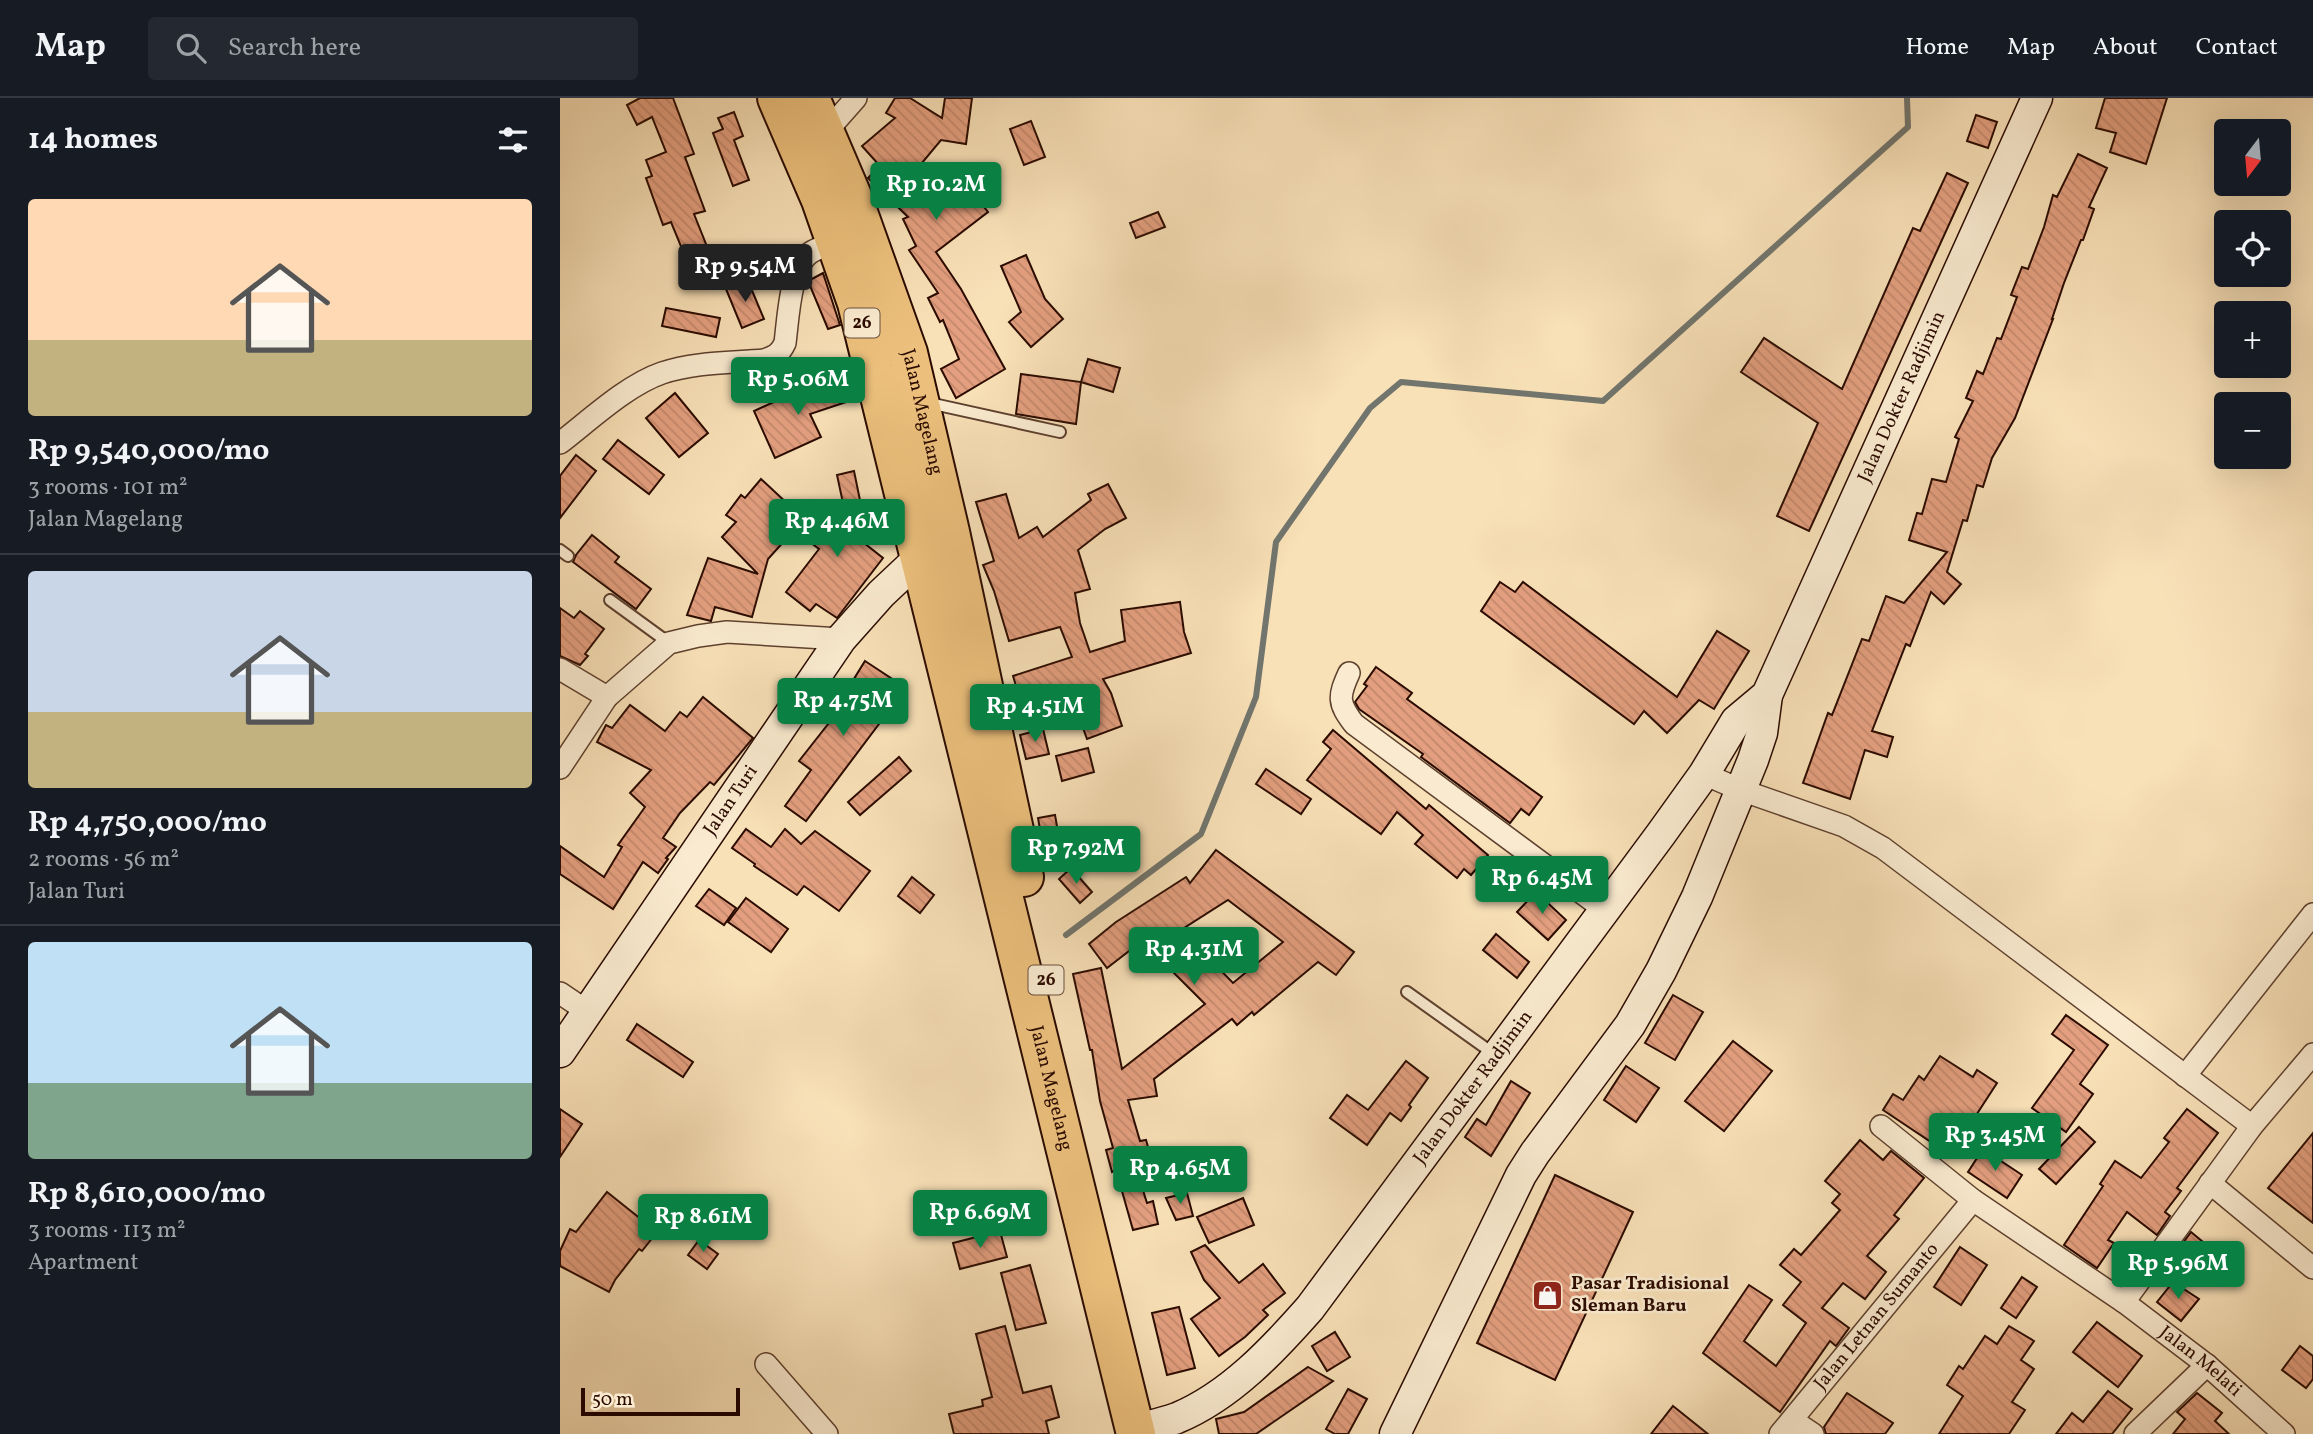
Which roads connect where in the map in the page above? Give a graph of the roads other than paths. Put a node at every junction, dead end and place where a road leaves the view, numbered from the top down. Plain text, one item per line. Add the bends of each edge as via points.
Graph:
1 (777, 98) edge
2 (810, 98) edge
3 (856, 98) edge
4 (2037, 98) edge
5 (826, 132) junction
6 (836, 242) junction
7 (919, 401) junction
8 (1060, 432) dead end
9 (560, 443) edge
10 (950, 532) junction
11 (919, 557) junction
12 (610, 600) dead end
13 (841, 639) junction
14 (669, 643) junction
15 (560, 669) edge
16 (1349, 673) dead end
17 (1767, 695) junction
18 (607, 697) junction
19 (560, 768) edge
20 (1704, 774) junction
21 (1741, 790) junction
22 (1605, 910) junction
23 (2313, 915) edge
24 (1407, 992) dead end
25 (560, 993) edge
26 (588, 1012) junction
27 (560, 1052) edge
28 (2313, 1054) edge
29 (1496, 1056) junction
30 (2185, 1076) junction
31 (1881, 1126) dead end
32 (2252, 1126) junction
33 (2210, 1183) junction
34 (1973, 1200) junction
35 (2313, 1268) edge
36 (2124, 1302) junction
37 (766, 1364) dead end
38 (2207, 1365) junction
39 (1786, 1427) edge
40 (1147, 1431) edge
41 (827, 1434) edge
42 (1395, 1434) edge
43 (1813, 1434) edge
44 (2135, 1434) edge
45 (2284, 1434) edge

1 - 6 highway, Jalan Magelang / 26
2 - 5 highway, Jalan Magelang / 26
3 - 5 street
4 - 17 main road, Jalan Dokter Radjimin
5 - 7 highway, Jalan Magelang / 26 via 908,353
6 - 9 street via 809,253 799,266 785,344 775,356 660,374 627,392
6 - 11 highway, Jalan Magelang / 26 via 857,303
7 - 8 lane
7 - 10 highway, Jalan Magelang / 26
10 - 11 main road, Jalan Turi
10 - 40 highway, Jalan Magelang / 26
11 - 13 main road, Jalan Turi
11 - 40 highway, Jalan Magelang / 26
12 - 14 lane
13 - 14 street via 727,632
13 - 26 main road, Jalan Turi
14 - 18 street
15 - 18 street
16 - 22 street via 1340,692 1343,710 1354,724
17 - 20 main road, Jalan Dokter Radjimin via 1736,720
17 - 21 main road, Jalan Dokter Radjimin via 1762,733
18 - 19 street
20 - 21 street
20 - 22 main road, Jalan Dokter Radjimin
21 - 30 street via 1844,826 1883,848
21 - 42 main road, Jalan Dokter Radjimin via 1697,897 1648,995 1521,1175
22 - 29 main road, Jalan Dokter Radjimin
23 - 30 street
24 - 29 lane
25 - 26 street
26 - 27 main road, Jalan Turi
28 - 32 street
29 - 40 main road, Jalan Dokter Radjimin via 1331,1282 1288,1333 1214,1396
30 - 32 street
31 - 34 street, Jalan Melati
32 - 33 street
33 - 35 street
33 - 36 street
34 - 36 street, Jalan Melati
34 - 39 street, Jalan Letnan Sumanto
36 - 38 street, Jalan Melati
37 - 41 street
38 - 44 street
38 - 45 street, Jalan Melati
39 - 43 street

